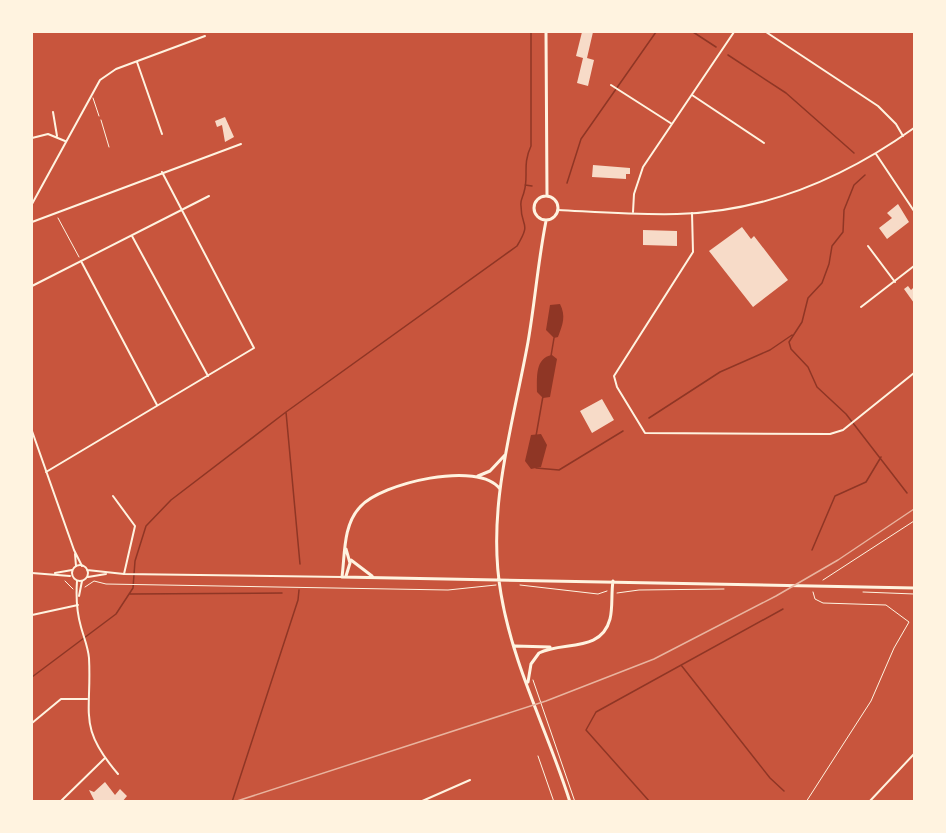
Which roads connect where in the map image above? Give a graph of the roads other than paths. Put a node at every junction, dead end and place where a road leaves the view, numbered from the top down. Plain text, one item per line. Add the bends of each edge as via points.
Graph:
1 (546, 32) edge
2 (734, 32) edge
3 (766, 32) edge
4 (205, 36) dead end
5 (137, 62) junction
6 (611, 85) dead end
7 (90, 94) junction
8 (692, 95) junction
9 (53, 112) dead end
10 (99, 116) road end
11 (672, 124) junction
12 (915, 128) edge
13 (162, 134) dead end
14 (57, 136) junction
15 (903, 136) junction
16 (32, 138) edge
17 (64, 141) junction
18 (764, 143) dead end
19 (241, 144) dead end
20 (876, 154) junction
21 (162, 172) junction
22 (209, 196) dead end
23 (547, 196) junction
24 (32, 204) edge
25 (182, 209) junction
26 (558, 210) junction
27 (915, 211) edge
28 (633, 212) junction
29 (692, 213) junction
30 (546, 220) junction
31 (32, 222) edge
32 (132, 236) junction
33 (868, 246) dead end
34 (81, 261) junction
35 (915, 266) edge
36 (894, 282) junction
37 (32, 286) edge
38 (861, 307) dead end
39 (915, 373) edge
40 (208, 376) junction
41 (158, 406) junction
42 (32, 431) edge
43 (505, 454) junction
44 (46, 472) junction
45 (477, 476) junction
46 (500, 489) junction
47 (113, 496) dead end
48 (345, 547) junction
49 (75, 552) junction
50 (350, 559) junction
51 (76, 566) junction
52 (82, 566) junction
53 (72, 570) junction
54 (87, 570) junction
55 (32, 573) edge
56 (52, 573) junction
57 (106, 574) junction
58 (124, 574) junction
59 (72, 576) junction
60 (87, 577) junction
61 (344, 577) junction
62 (373, 578) junction
63 (77, 581) junction
64 (82, 581) junction
65 (614, 582) junction
66 (915, 588) edge
67 (78, 599) junction
68 (78, 605) junction
69 (32, 615) edge
70 (513, 645) junction
71 (555, 647) junction
72 (529, 687) junction
73 (87, 699) junction
74 (32, 723) edge
75 (915, 754) edge
76 (105, 758) junction
77 (118, 774) dead end
78 (470, 780) dead end
79 (60, 801) edge
80 (420, 801) edge
81 (570, 801) edge
82 (869, 801) edge

1 - 23 main road
2 - 8 street
3 - 15 street via 878,106
4 - 5 street
5 - 7 street via 105,77
5 - 13 street
6 - 11 street
7 - 10 lane
7 - 17 street
8 - 11 street
8 - 18 street
9 - 14 street
11 - 28 street via 639,174
12 - 15 street
14 - 16 street
14 - 17 street
15 - 20 street
17 - 24 street
19 - 21 street
20 - 27 street
20 - 29 street via 833,178 776,199
21 - 25 street
21 - 31 street
22 - 25 street
23 - 26 main road via 554,199
23 - 30 main road via 539,198 534,208 539,218
25 - 32 street
25 - 40 street via 255,346
26 - 28 street
26 - 30 main road via 553,219
28 - 29 street
29 - 39 street via 693,252 614,376 640,427 652,435 839,432
30 - 43 main road via 534,308
32 - 34 street
32 - 40 street
33 - 36 street
34 - 37 street
34 - 41 street
35 - 36 street
36 - 38 street
40 - 41 street
41 - 44 street
42 - 44 street
43 - 45 main road via 490,471
43 - 46 main road
44 - 49 street
45 - 46 main road via 491,480
45 - 48 main road via 431,479 377,494 358,509
46 - 70 main road via 498,566
47 - 58 street via 135,526
48 - 50 main road
48 - 61 main road
49 - 51 street
49 - 52 street
50 - 61 main road
50 - 62 main road
51 - 52 street
51 - 53 street
52 - 54 street
53 - 56 street
53 - 59 street
54 - 57 street
54 - 60 street
55 - 56 street
56 - 59 street
57 - 58 street
57 - 60 street
58 - 61 street
59 - 63 street
60 - 64 street
61 - 62 main road
62 - 65 main road
63 - 64 street
63 - 67 street
64 - 67 street
65 - 66 main road
65 - 71 main road via 609,622 601,635 578,645
67 - 68 street
68 - 69 street
68 - 73 street via 89,659
70 - 71 main road
70 - 72 main road
71 - 72 main road via 532,660
72 - 81 main road
73 - 74 street via 61,699
73 - 76 street via 91,732
75 - 82 street
76 - 77 street
76 - 79 street
78 - 80 street

